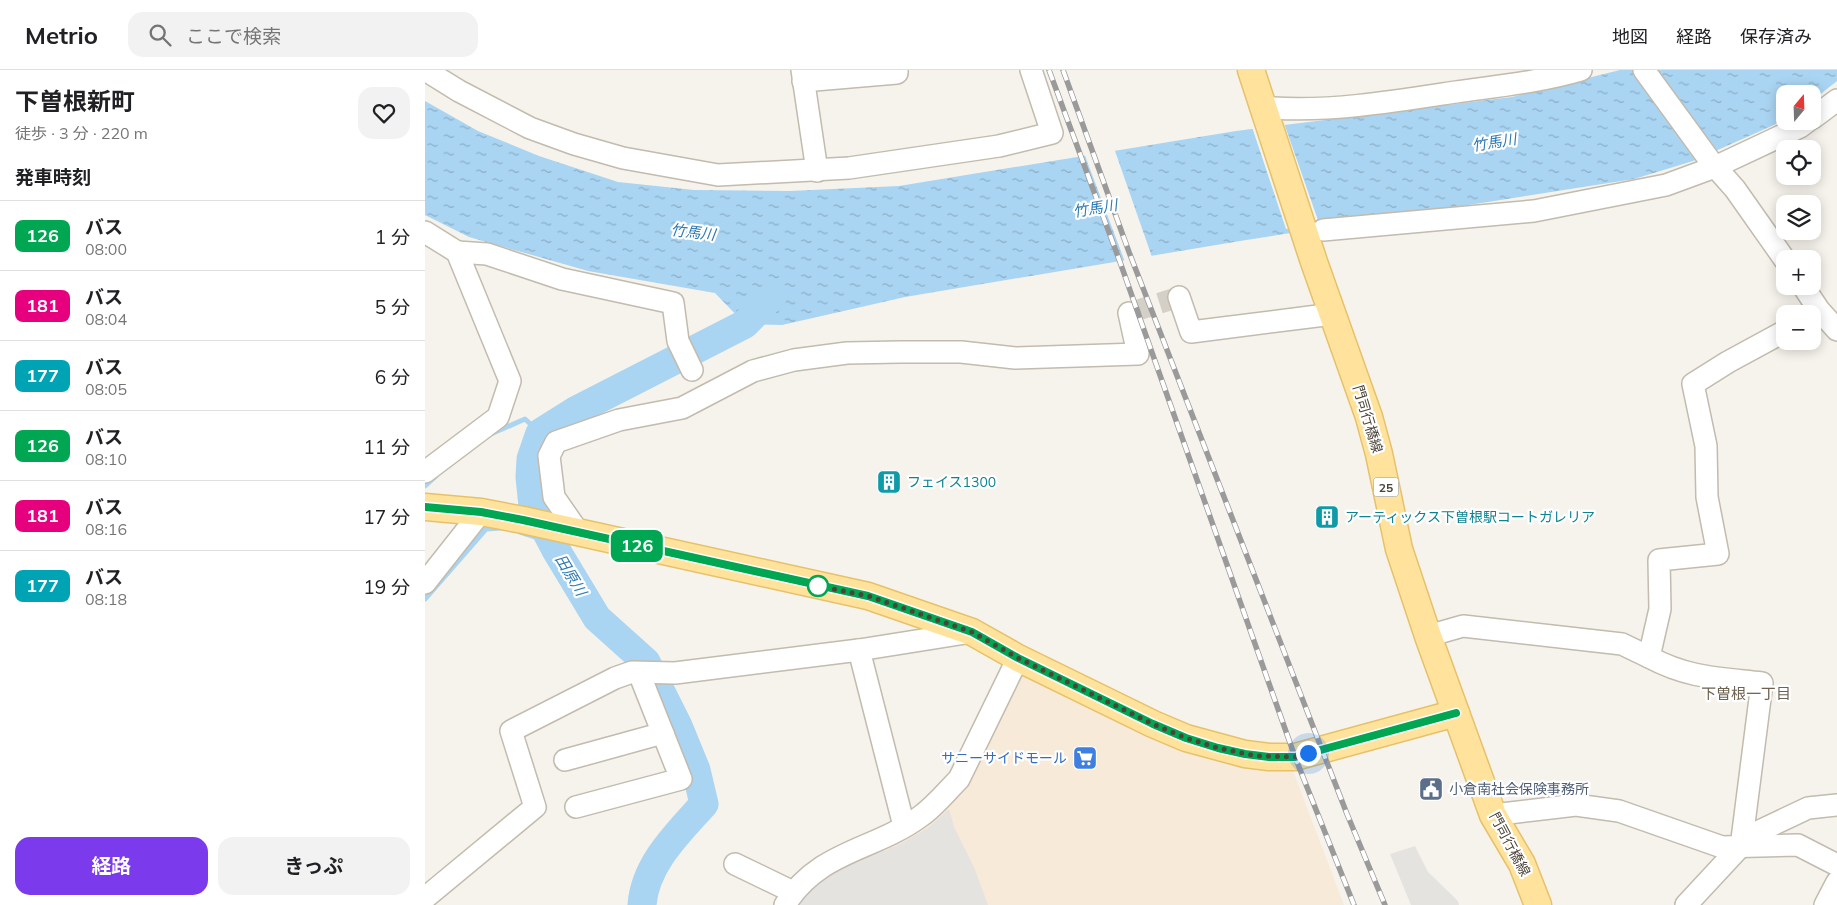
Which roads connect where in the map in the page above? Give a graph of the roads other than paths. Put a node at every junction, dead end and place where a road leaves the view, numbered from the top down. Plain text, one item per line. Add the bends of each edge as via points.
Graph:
1 (425, 70) edge
2 (897, 70) edge
3 (1031, 70) edge
4 (1251, 70) edge
5 (1581, 70) edge
6 (1644, 70) edge
7 (803, 76) edge
8 (1837, 100) edge
9 (1266, 101) junction
10 (1821, 112) edge
11 (1793, 130) edge
12 (1713, 164) junction
13 (817, 170) junction
14 (1323, 230) dead end
15 (425, 232) edge
16 (1778, 250) edge
17 (457, 252) junction
18 (1179, 297) dead end
19 (1129, 313) dead end
20 (1333, 314) junction
21 (1821, 316) edge
22 (1837, 330) edge
23 (1776, 336) edge
24 (692, 370) dead end
25 (425, 472) edge
26 (425, 507) edge
27 (481, 512) junction
28 (574, 532) junction
29 (425, 583) edge
30 (972, 632) junction
31 (1428, 636) junction
32 (859, 650) junction
33 (1649, 657) junction
34 (1018, 658) junction
35 (646, 673) junction
36 (1456, 713) junction
37 (663, 733) junction
38 (565, 760) dead end
39 (1837, 805) edge
40 (575, 807) dead end
41 (1493, 815) junction
42 (904, 826) junction
43 (1741, 847) junction
44 (735, 864) dead end
45 (1837, 865) edge
46 (1837, 882) edge
47 (425, 898) edge
48 (789, 899) edge
49 (1538, 905) edge
50 (1686, 905) edge
51 (1825, 905) edge

1 - 13 street via 530,128 623,158 718,175
2 - 7 street via 897,73
3 - 13 street via 1052,133 999,146
4 - 9 main road, 門司行橋線 / 25
5 - 9 street via 1554,78 1395,101 1297,110
6 - 12 street
7 - 13 street
8 - 10 street
9 - 20 main road, 門司行橋線 / 25 via 1314,262
11 - 12 street
12 - 14 street via 1666,185 1534,211
12 - 16 street via 1735,188
15 - 17 street
17 - 24 street via 487,254 562,279 673,303 678,341
17 - 25 street via 510,381 497,417
18 - 20 street via 1191,332
19 - 28 street via 1137,354 1015,358 961,352 891,352 847,353 794,360 753,371 682,408 619,420 556,442 549,456 554,497
20 - 31 main road, 門司行橋線 / 25 via 1369,417 1399,550
21 - 22 street
23 - 33 street via 1693,384 1706,446 1707,497 1718,554 1659,560 1660,609
26 - 27 main road
27 - 28 main road
27 - 29 street
28 - 30 main road via 868,596
30 - 32 street
30 - 34 main road
31 - 33 street via 1463,626 1623,644
31 - 36 main road, 門司行橋線 / 25
32 - 35 street
32 - 42 street
33 - 43 street via 1667,667 1697,676 1761,682
34 - 36 main road via 1186,738 1253,755 1295,757
34 - 42 street via 959,779 921,816
35 - 37 street
35 - 47 street via 632,672 615,678 511,731 535,807
36 - 41 main road, 門司行橋線 / 25
37 - 38 street
37 - 40 street via 681,778
39 - 43 street via 1808,808 1751,836
41 - 43 street via 1577,805 1619,811 1722,847
41 - 49 main road, 門司行橋線 / 25 via 1522,864
42 - 48 street via 822,865
43 - 45 street via 1798,844
43 - 50 street
44 - 48 street
46 - 51 street

